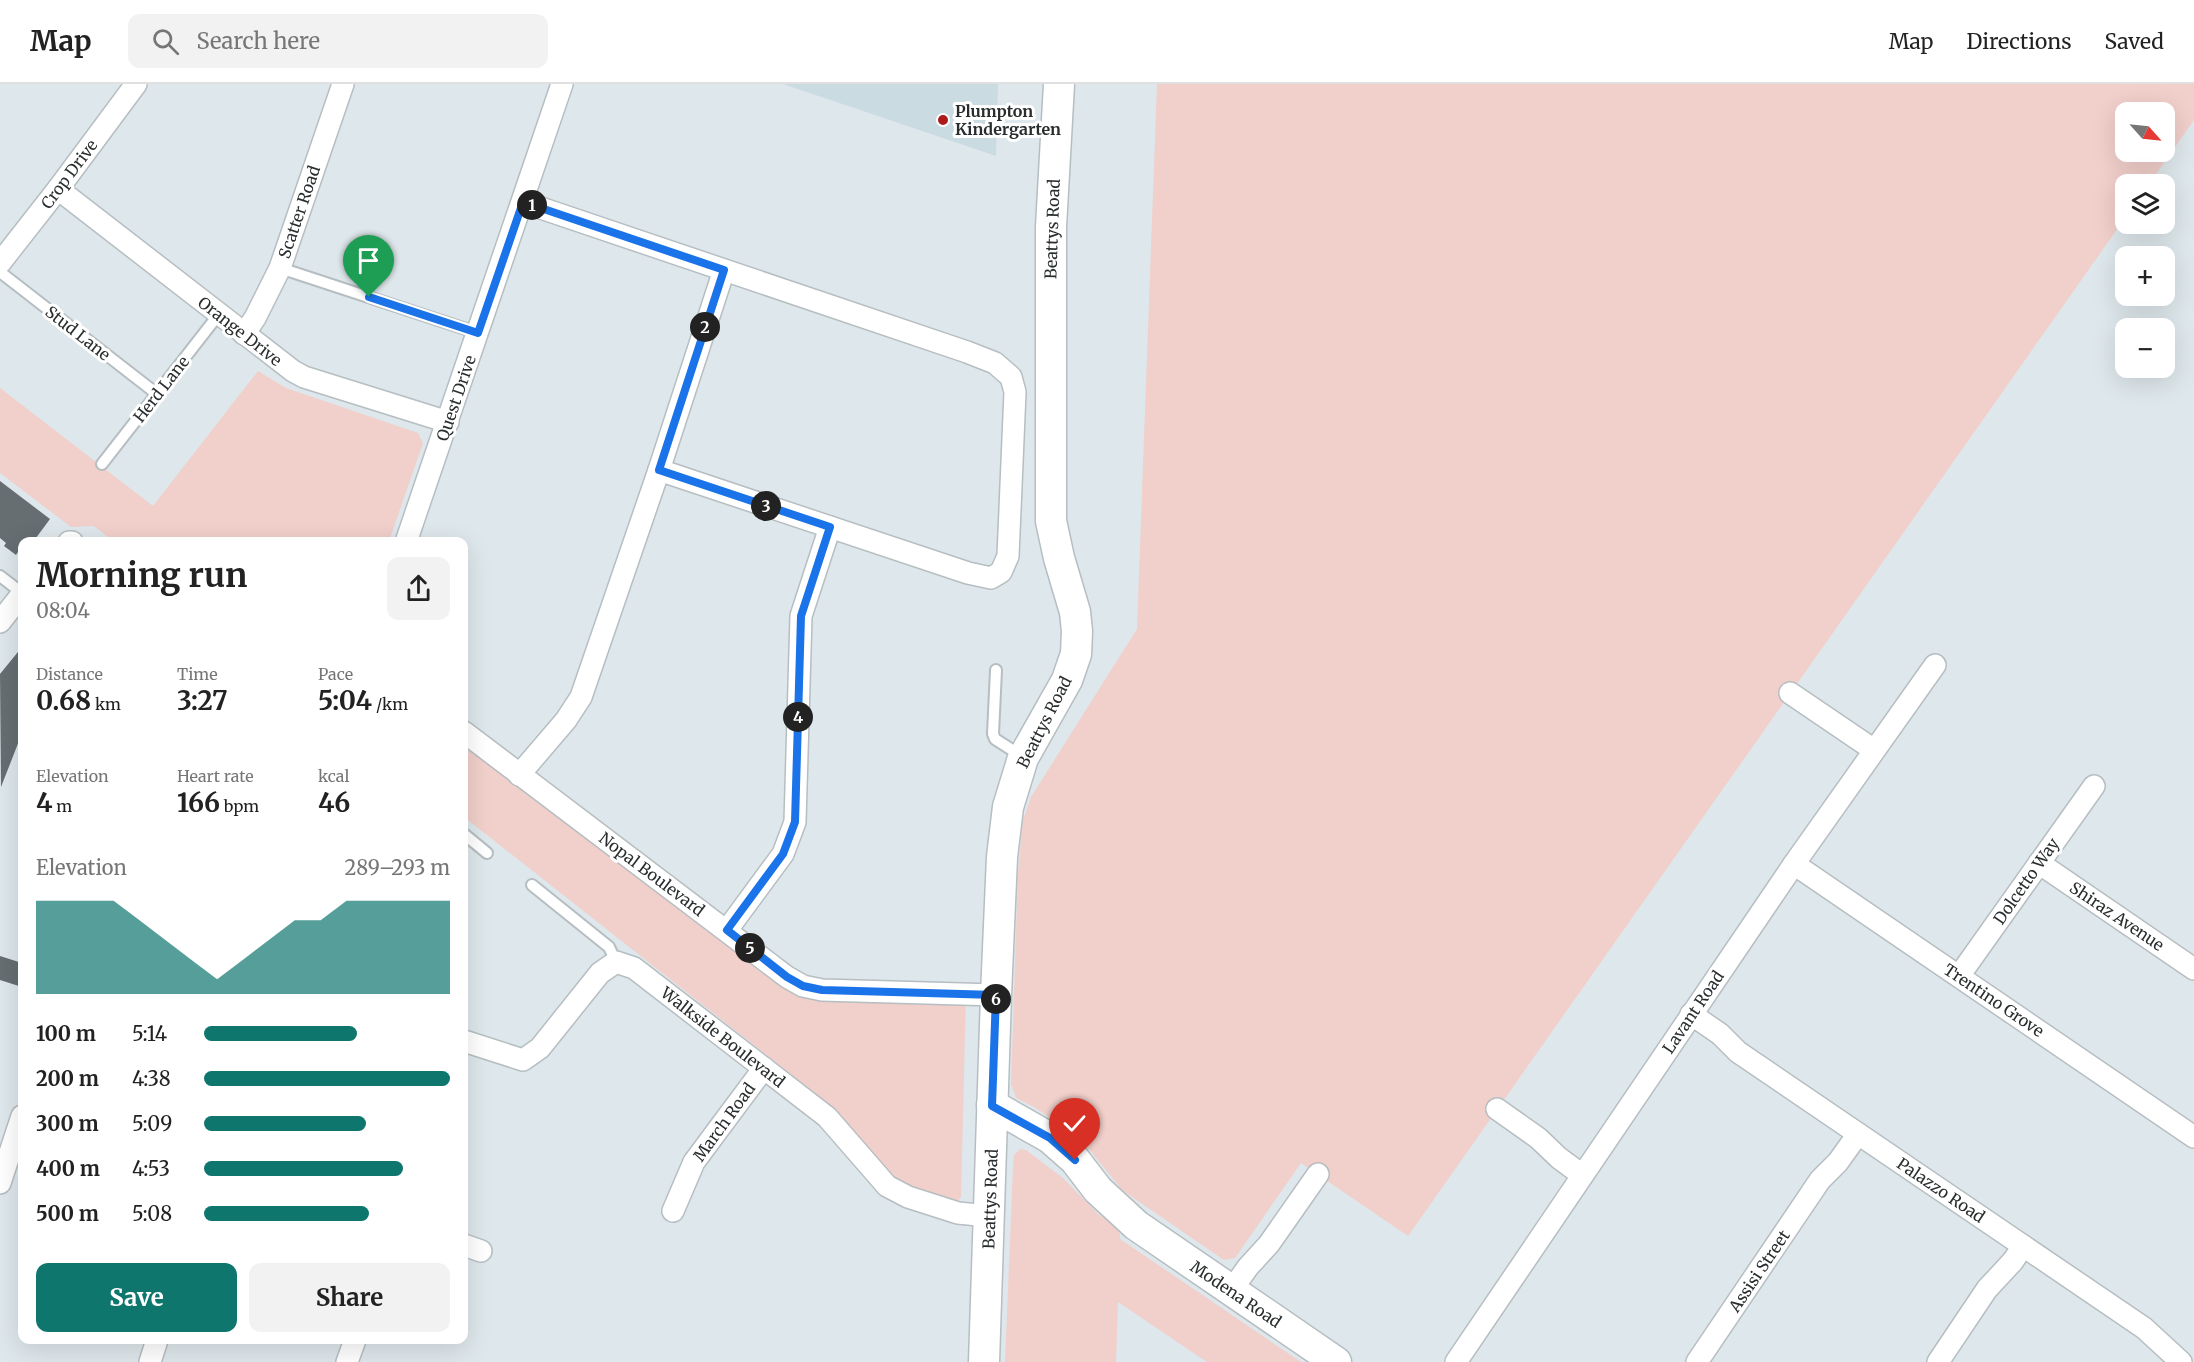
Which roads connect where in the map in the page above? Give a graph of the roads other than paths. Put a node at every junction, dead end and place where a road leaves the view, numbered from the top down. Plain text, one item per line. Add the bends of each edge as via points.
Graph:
1 (136, 84) edge
2 (343, 84) edge
3 (562, 84) edge
4 (1059, 84) edge
5 (58, 189) junction
6 (523, 202) junction
7 (0, 262) edge
8 (280, 268) junction
9 (724, 270) junction
10 (0, 272) edge
11 (219, 314) junction
12 (478, 333) junction
13 (244, 334) junction
14 (157, 394) junction
15 (448, 422) junction
16 (102, 464) dead end
17 (659, 470) junction
18 (830, 527) junction
19 (408, 537) edge
20 (0, 576) edge
21 (18, 590) edge
22 (18, 598) edge
23 (0, 622) edge
24 (1935, 665) dead end
25 (996, 670) dead end
26 (1790, 693) dead end
27 (468, 735) edge
28 (1874, 750) junction
29 (1023, 758) junction
30 (519, 775) junction
31 (2094, 786) dead end
32 (468, 837) edge
33 (487, 852) dead end
34 (2039, 863) junction
35 (1794, 864) junction
36 (532, 885) dead end
37 (727, 930) junction
38 (616, 963) junction
39 (2194, 969) edge
40 (1959, 976) junction
41 (996, 995) junction
42 (1688, 1019) junction
43 (468, 1042) edge
44 (764, 1068) junction
45 (1497, 1110) dead end
46 (992, 1117) junction
47 (18, 1128) edge
48 (1853, 1131) junction
49 (2194, 1137) edge
50 (1586, 1170) junction
51 (1318, 1174) dead end
52 (0, 1183) edge
53 (673, 1211) dead end
54 (989, 1216) junction
55 (2019, 1243) junction
56 (1236, 1294) junction
57 (156, 1344) edge
58 (354, 1344) edge
59 (2188, 1356) edge
60 (150, 1362) edge
61 (347, 1362) edge
62 (984, 1362) edge
63 (1336, 1362) edge
64 (1456, 1362) edge
65 (1697, 1362) edge
66 (1938, 1362) edge

1 - 5 street, Crop Drive
2 - 8 street, Scatter Road
3 - 6 street, Quest Drive
4 - 29 street, Beattys Road via 1051,227 1051,521 1075,612 1076,654 1067,680
5 - 7 street, Crop Drive
5 - 11 street, Orange Drive
6 - 9 street
6 - 12 street, Quest Drive
8 - 12 lane
8 - 13 street, Scatter Road
9 - 17 street
9 - 18 street via 967,352 995,363 1011,377 1015,392 1008,556 1001,572 991,578 969,573
10 - 14 lane, Stud Lane
11 - 13 street, Orange Drive
11 - 14 lane, Herd Lane
12 - 15 street, Quest Drive
13 - 15 street, Orange Drive via 282,365 304,377
14 - 16 lane, Herd Lane
15 - 19 street, Quest Drive
17 - 18 street
17 - 30 street via 581,697
18 - 37 street via 801,616 795,822 783,854
20 - 21 lane
22 - 23 street
24 - 28 street, Lavant Road
25 - 29 lane via 993,734
26 - 28 street
27 - 30 street, Nopal Boulevard
28 - 35 street, Lavant Road
29 - 41 street, Beattys Road via 1008,807 1002,857
30 - 37 street, Nopal Boulevard
31 - 34 street, Dolcetto Way
32 - 33 lane
34 - 39 street, Shiraz Avenue
34 - 40 street, Dolcetto Way
35 - 40 street, Trentino Grove
35 - 42 street, Lavant Road
36 - 38 lane via 609,947
37 - 41 street, Nopal Boulevard via 803,986 822,990
38 - 43 street via 600,973 540,1048 523,1060
38 - 44 street, Walkside Boulevard via 634,968
40 - 49 street, Trentino Grove
41 - 46 street, Beattys Road
42 - 48 street, Palazzo Road via 1714,1042 1738,1052
42 - 50 street, Lavant Road
44 - 53 street, March Road via 694,1162
44 - 54 street, Walkside Boulevard via 827,1117 887,1186 958,1213
45 - 50 street via 1559,1158
46 - 54 street, Beattys Road
46 - 56 street, Modena Road via 1001,1128 1038,1141 1066,1164 1088,1193 1115,1217 1136,1226
47 - 52 street
48 - 55 street, Palazzo Road
48 - 65 street, Assisi Street via 1830,1158 1820,1180
50 - 64 street, Lavant Road
51 - 56 street via 1248,1267
54 - 62 street, Beattys Road
55 - 59 street, Palazzo Road
55 - 66 street via 2004,1254 1987,1289
56 - 63 street, Modena Road
57 - 60 street
58 - 61 street

